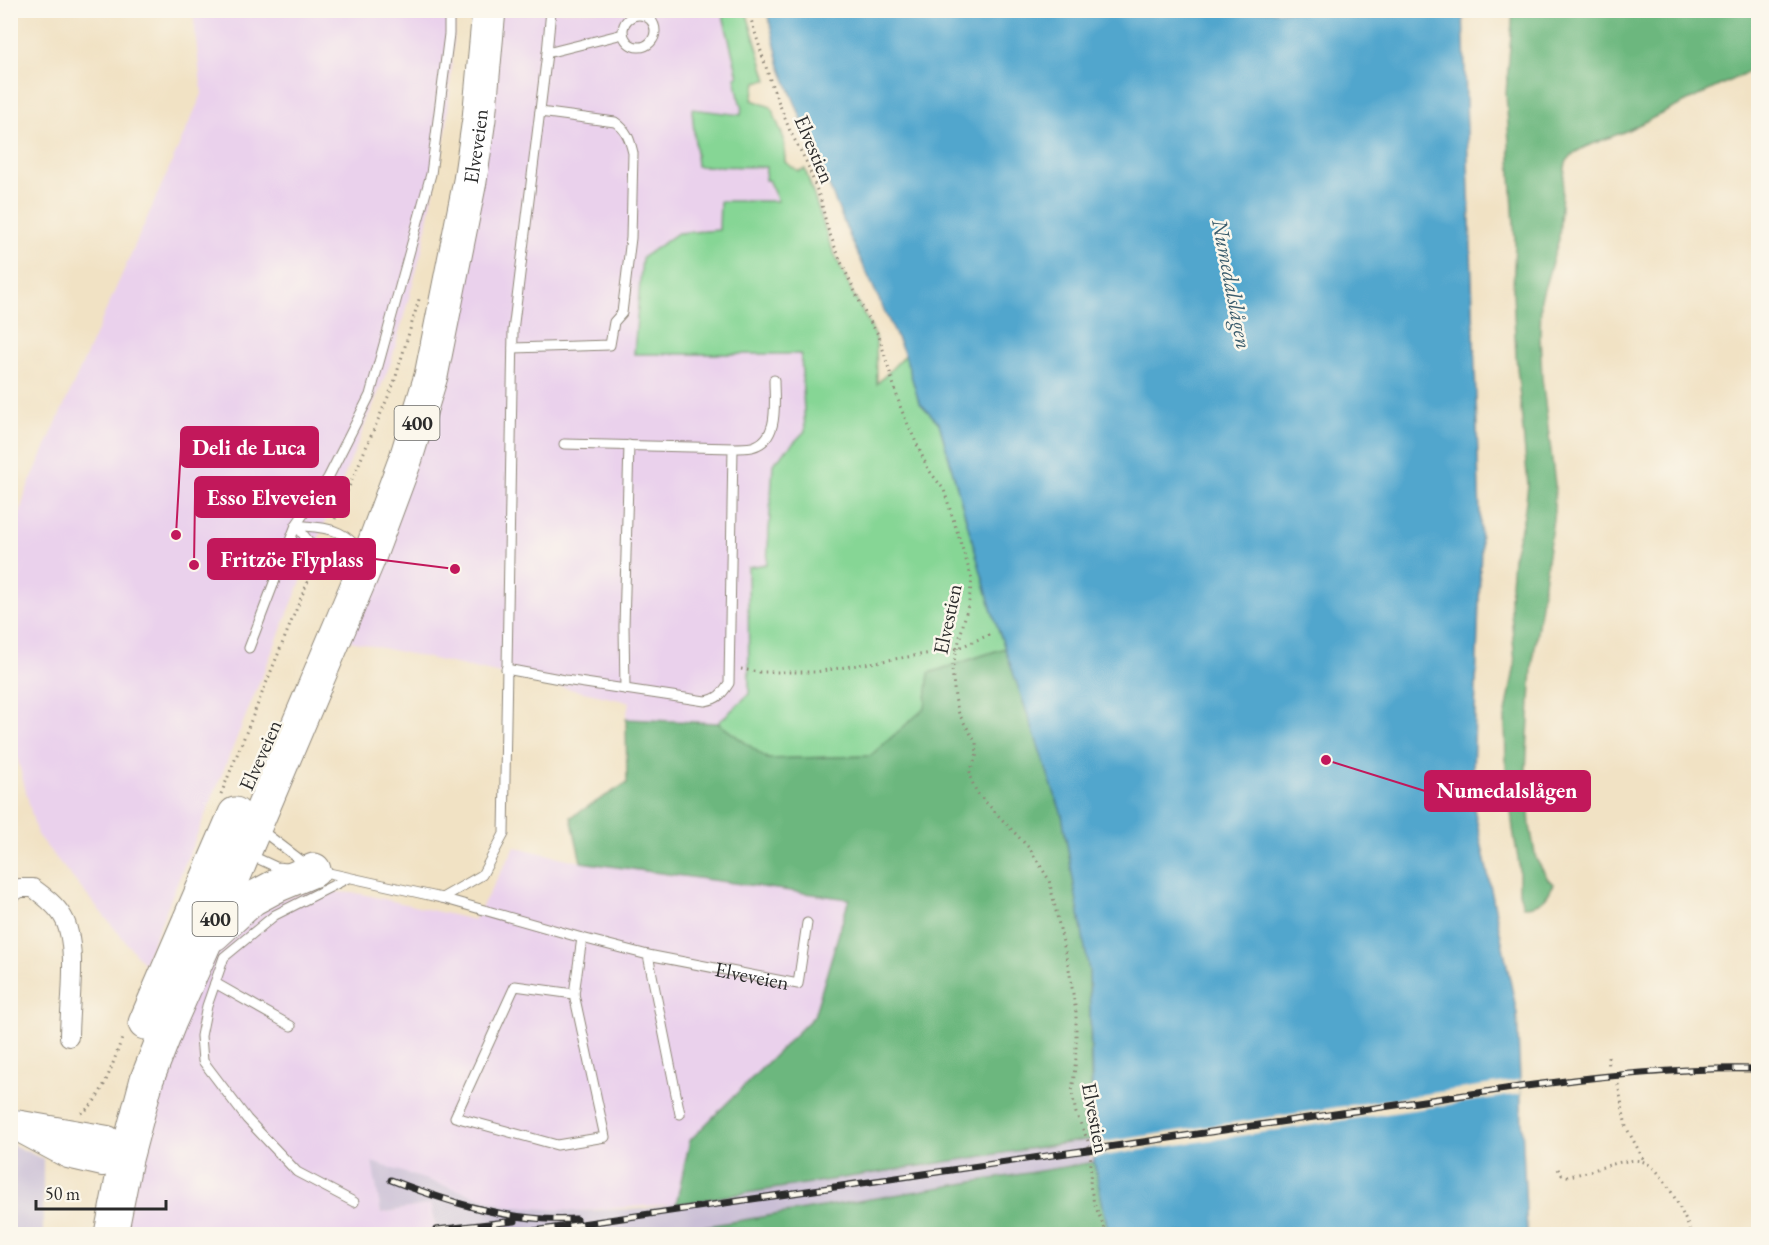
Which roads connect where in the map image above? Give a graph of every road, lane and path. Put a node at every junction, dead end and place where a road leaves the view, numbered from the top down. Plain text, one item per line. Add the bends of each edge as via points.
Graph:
1 (449, 10) edge
2 (489, 10) edge
3 (550, 10) edge
4 (748, 10) edge
5 (623, 34) dead end
6 (547, 53) junction
7 (540, 112) junction
8 (435, 288) junction
9 (513, 348) junction
10 (774, 380) dead end
11 (564, 444) dead end
12 (629, 446) junction
13 (733, 448) junction
14 (296, 525) junction
15 (343, 550) junction
16 (991, 634) dead end
17 (249, 648) dead end
18 (956, 650) junction
19 (731, 666) junction
20 (506, 669) junction
21 (625, 689) junction
22 (237, 831) junction
23 (314, 870) junction
24 (348, 878) junction
25 (12, 888) edge
26 (442, 898) junction
27 (807, 923) dead end
28 (582, 938) junction
29 (204, 944) junction
30 (648, 956) junction
31 (215, 983) junction
32 (574, 994) junction
33 (291, 1026) dead end
34 (125, 1030) dead end
35 (69, 1037) dead end
36 (1608, 1057) dead end
37 (1609, 1067) dead end
38 (1618, 1084) dead end
39 (79, 1114) dead end
40 (680, 1114) dead end
41 (10, 1123) edge
42 (112, 1154) junction
43 (1645, 1162) junction
44 (1558, 1169) dead end
45 (354, 1202) dead end
46 (1107, 1233) edge
47 (89, 1234) edge
48 (111, 1234) edge
49 (1692, 1234) edge

1 - 14 lane via 431,174 370,395 328,478
2 - 8 highway, Elveveien / 400 via 467,192
3 - 6 lane
4 - 18 path, Elvestien via 771,83 807,163 841,262 879,336 901,409 928,469 944,490 972,579
5 - 6 lane
6 - 7 lane
7 - 9 lane
7 - 9 lane via 615,122 623,128 633,153 631,238 622,313 614,322 610,345
8 - 15 path via 393,382
8 - 15 highway, Elveveien / 400 via 431,376 402,468
9 - 20 lane
10 - 13 lane via 772,430 762,442
11 - 12 lane
12 - 13 lane
12 - 21 lane
13 - 19 lane
14 - 15 lane
14 - 15 lane
14 - 17 lane
15 - 22 highway, Elveveien / 400
15 - 22 path
16 - 18 path
18 - 19 path via 814,672 759,672
18 - 46 path, Elvestien via 952,669 955,698 959,714 976,743 977,754 969,775 977,793 1030,849 1049,880 1076,1012 1072,1093 1088,1141 1094,1203
19 - 21 lane via 723,694 705,701
20 - 21 lane
20 - 26 lane via 504,834 482,875
22 - 23 lane
22 - 23 lane, Elveveien via 276,867
22 - 29 highway, Elveveien / 400
22 - 42 highway, Elveveien / 400 via 154,999 127,1069
23 - 24 lane, Elveveien
23 - 29 highway, 400 via 252,899
24 - 26 lane, Elveveien
24 - 31 lane via 275,915 224,957
25 - 35 street via 33,888 55,906 70,932
26 - 28 lane, Elveveien
27 - 30 lane, Elveveien via 798,984
28 - 30 lane, Elveveien
28 - 32 lane
29 - 42 highway, Elveveien / 400
30 - 40 lane
31 - 33 lane
31 - 45 lane via 201,1036 203,1061 247,1119 297,1172
32 - 32 lane via 605,1137 557,1145 455,1117 515,986
34 - 39 path via 97,1100
36 - 37 path
38 - 43 path via 1625,1123
41 - 42 main road
42 - 47 highway, Elveveien / 400
42 - 48 highway, Elveveien / 400
43 - 44 path via 1620,1163 1575,1175 1562,1175
43 - 49 path via 1658,1173

